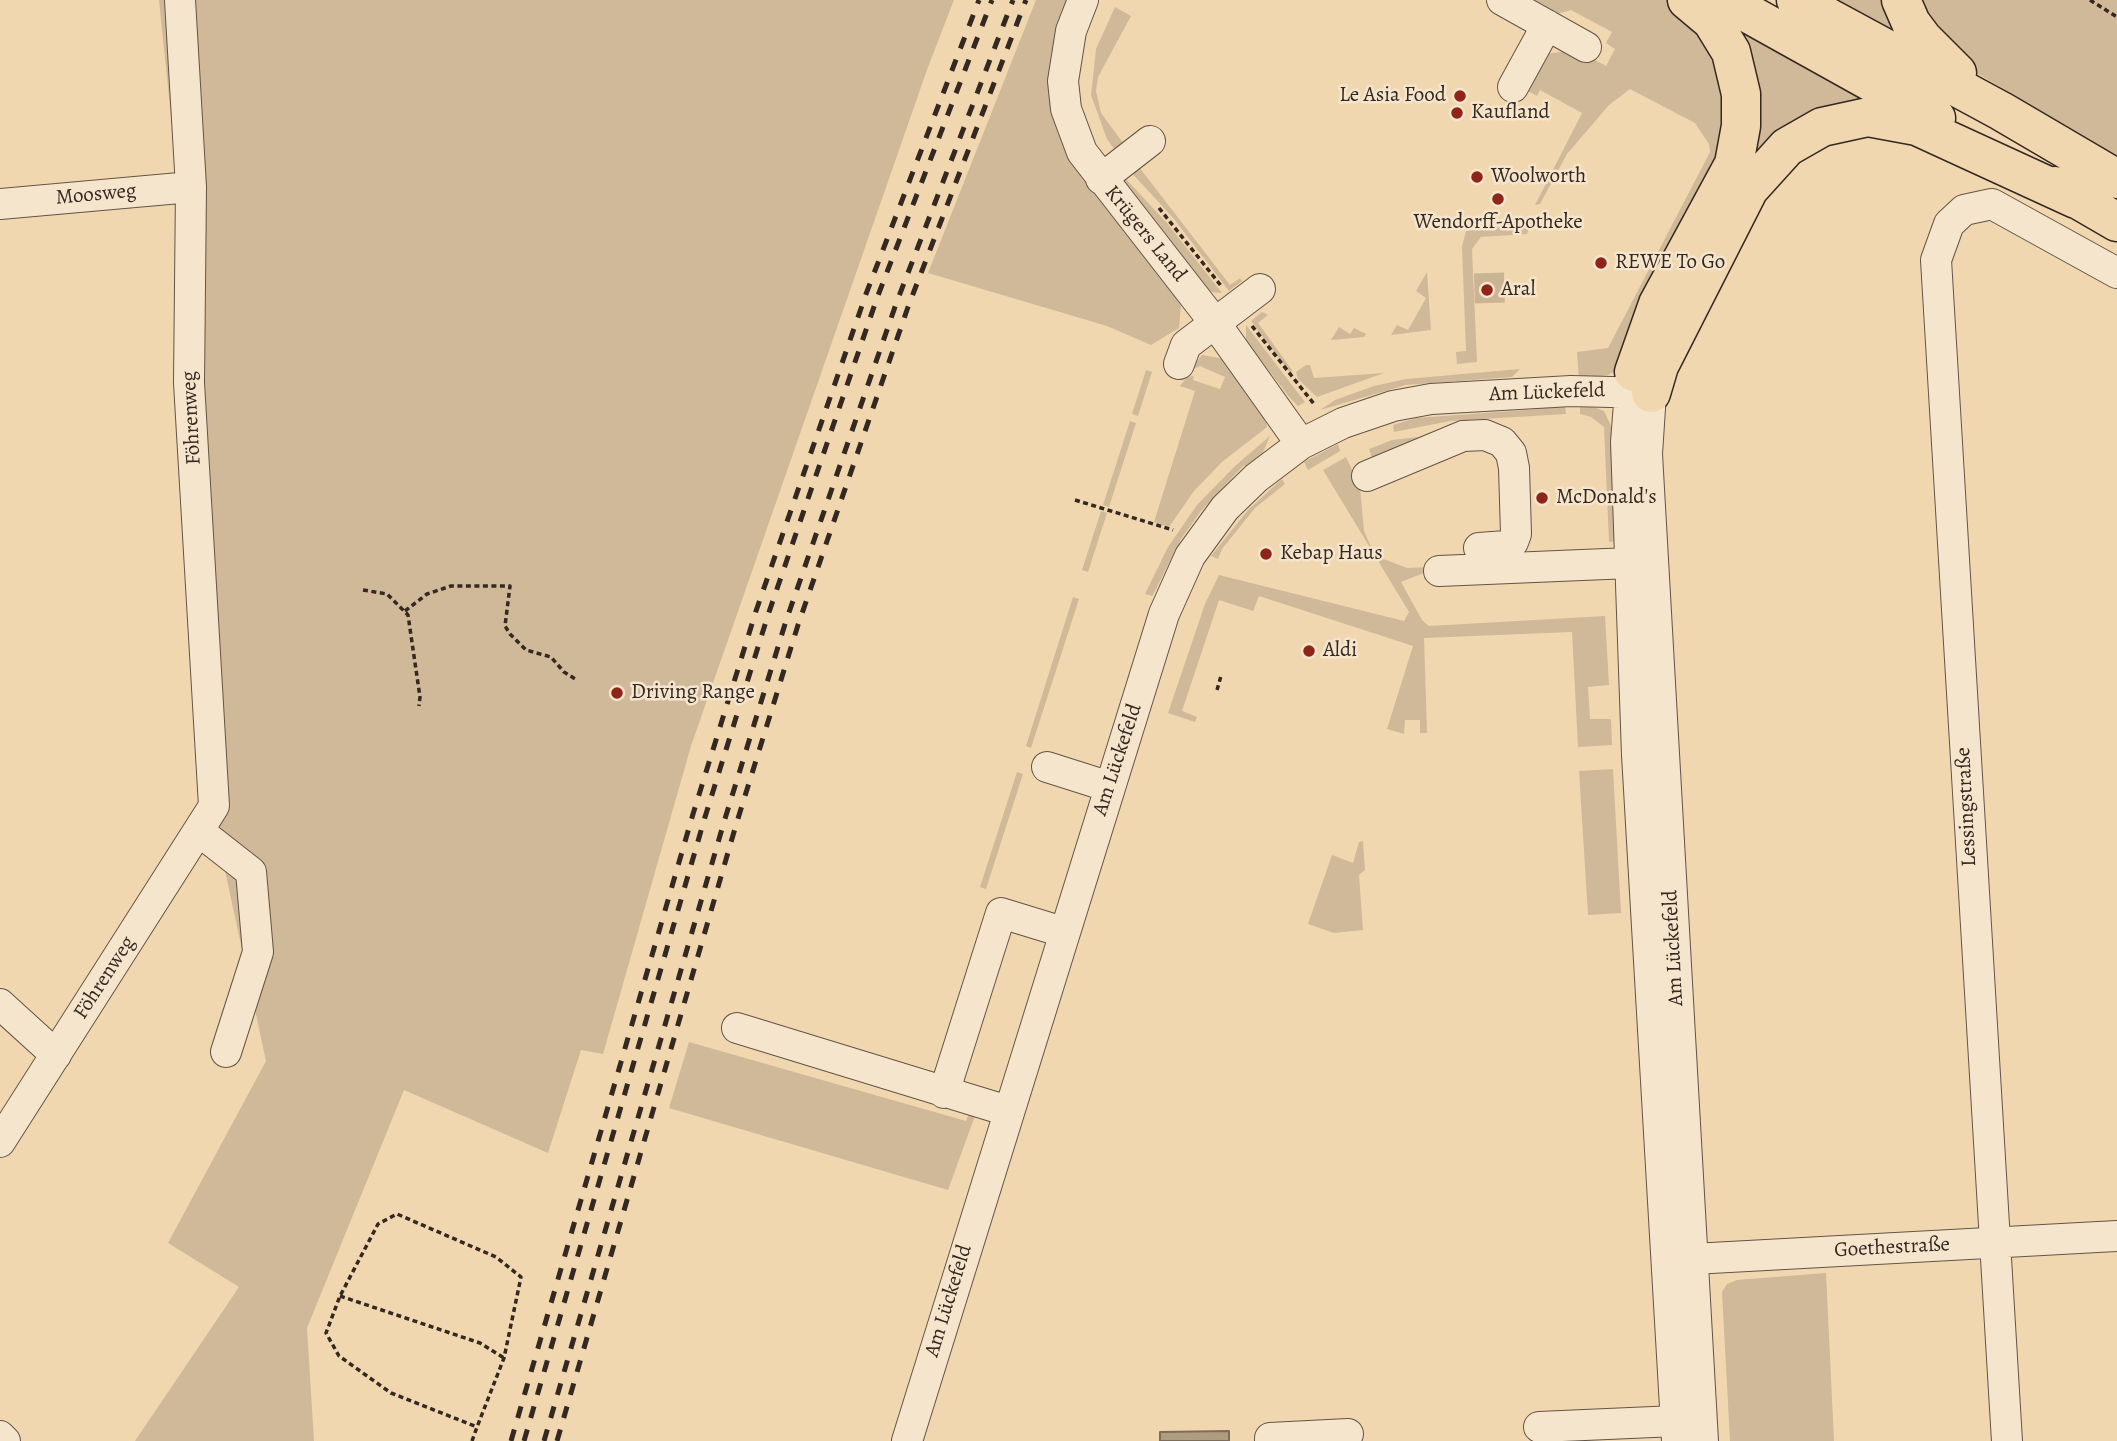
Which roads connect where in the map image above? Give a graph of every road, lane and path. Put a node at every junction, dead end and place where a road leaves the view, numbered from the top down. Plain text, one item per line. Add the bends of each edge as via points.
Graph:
1 (180, 0) edge
2 (1083, 0) edge
3 (1502, 0) edge
4 (1687, 0) edge
5 (1724, 0) edge
6 (1796, 0) edge
7 (1901, 0) edge
8 (2090, 0) edge
9 (2117, 18) edge
10 (1547, 25) junction
11 (1586, 47) dead end
12 (1513, 87) dead end
13 (2001, 111) junction
14 (1150, 141) dead end
15 (1111, 172) junction
16 (2117, 179) edge
17 (191, 187) junction
18 (2076, 199) junction
19 (1151, 200) dead end
20 (0, 204) edge
21 (2117, 222) edge
22 (2117, 273) edge
23 (1237, 306) junction
24 (1179, 364) dead end
25 (1640, 392) junction
26 (1314, 404) dead end
27 (1301, 444) junction
28 (1367, 476) dead end
29 (1075, 500) dead end
30 (1173, 530) dead end
31 (1479, 548) dead end
32 (1527, 556) dead end
33 (1630, 557) junction
34 (1439, 571) dead end
35 (363, 590) dead end
36 (405, 611) junction
37 (1221, 676) dead end
38 (577, 680) dead end
39 (1217, 690) dead end
40 (419, 706) dead end
41 (1047, 767) dead end
42 (1110, 787) junction
43 (201, 832) junction
44 (1063, 932) junction
45 (0, 1004) edge
46 (737, 1028) dead end
47 (226, 1052) dead end
48 (55, 1055) junction
49 (944, 1093) junction
50 (1008, 1111) junction
51 (0, 1143) edge
52 (2117, 1236) edge
53 (1992, 1242) junction
54 (1680, 1260) junction
55 (340, 1296) junction
56 (503, 1357) junction
57 (477, 1427) junction
58 (1539, 1427) dead end
59 (1676, 1431) edge
60 (1629, 1432) edge
61 (1348, 1434) dead end
62 (0, 1436) edge
63 (5, 1441) edge
64 (472, 1441) edge
65 (907, 1441) edge
66 (1270, 1441) edge
67 (1703, 1441) edge
68 (2007, 1441) edge

1 - 17 street, Föhrenweg
2 - 15 street, Krügers Land via 1071,31 1063,81 1072,130
3 - 10 street
4 - 25 highway via 1712,21 1731,52 1741,94 1741,127 1734,164 1658,304 1640,352
5 - 18 highway
6 - 13 highway
7 - 13 highway via 1911,23 1938,56
8 - 9 path
10 - 11 street
10 - 12 street
13 - 16 highway
14 - 15 street
15 - 23 street, Krügers Land
17 - 20 street, Moosweg
17 - 43 street, Föhrenweg via 189,383 214,806
18 - 21 highway
18 - 25 highway via 1917,126 1868,117 1822,127 1787,147 1749,189 1659,366
19 - 23 path
22 - 53 street, Lessingstraße via 1992,204 1964,211 1949,224 1936,260
23 - 24 street via 1185,345
23 - 26 path
23 - 27 street, Krügers Land
25 - 27 street, Am Lückefeld via 1431,399 1365,415
25 - 33 street, Am Lückefeld via 1626,442
25 - 54 street, Am Lückefeld via 1647,454
27 - 42 street, Am Lückefeld via 1225,508 1190,556 1164,614
28 - 31 street via 1462,436 1485,435 1502,442 1511,453 1514,468 1516,534 1506,546
29 - 30 path
32 - 33 street
33 - 34 street
33 - 54 street, Am Lückefeld via 1637,755
35 - 36 path via 387,594
36 - 38 path via 427,594 451,586 510,586 505,626 510,634 527,650 551,657
36 - 40 path
37 - 39 path
41 - 42 street
42 - 44 street, Am Lückefeld
43 - 47 street via 251,872 258,952
43 - 48 street, Föhrenweg
44 - 49 street via 1001,913
44 - 50 street, Am Lückefeld
45 - 48 street
46 - 49 street
48 - 51 street, Föhrenweg
49 - 50 street
50 - 65 street, Am Lückefeld
52 - 53 street, Goethestraße
53 - 54 street, Goethestraße
53 - 68 street, Lessingstraße
54 - 59 street, Am Lückefeld
54 - 67 street, Am Lückefeld
55 - 56 path via 480,1343
55 - 56 path via 378,1224 397,1214 496,1257 521,1277
55 - 57 path via 326,1333 339,1356 391,1393
56 - 57 path
57 - 64 path
58 - 60 street
59 - 60 street
61 - 66 street
62 - 63 street

